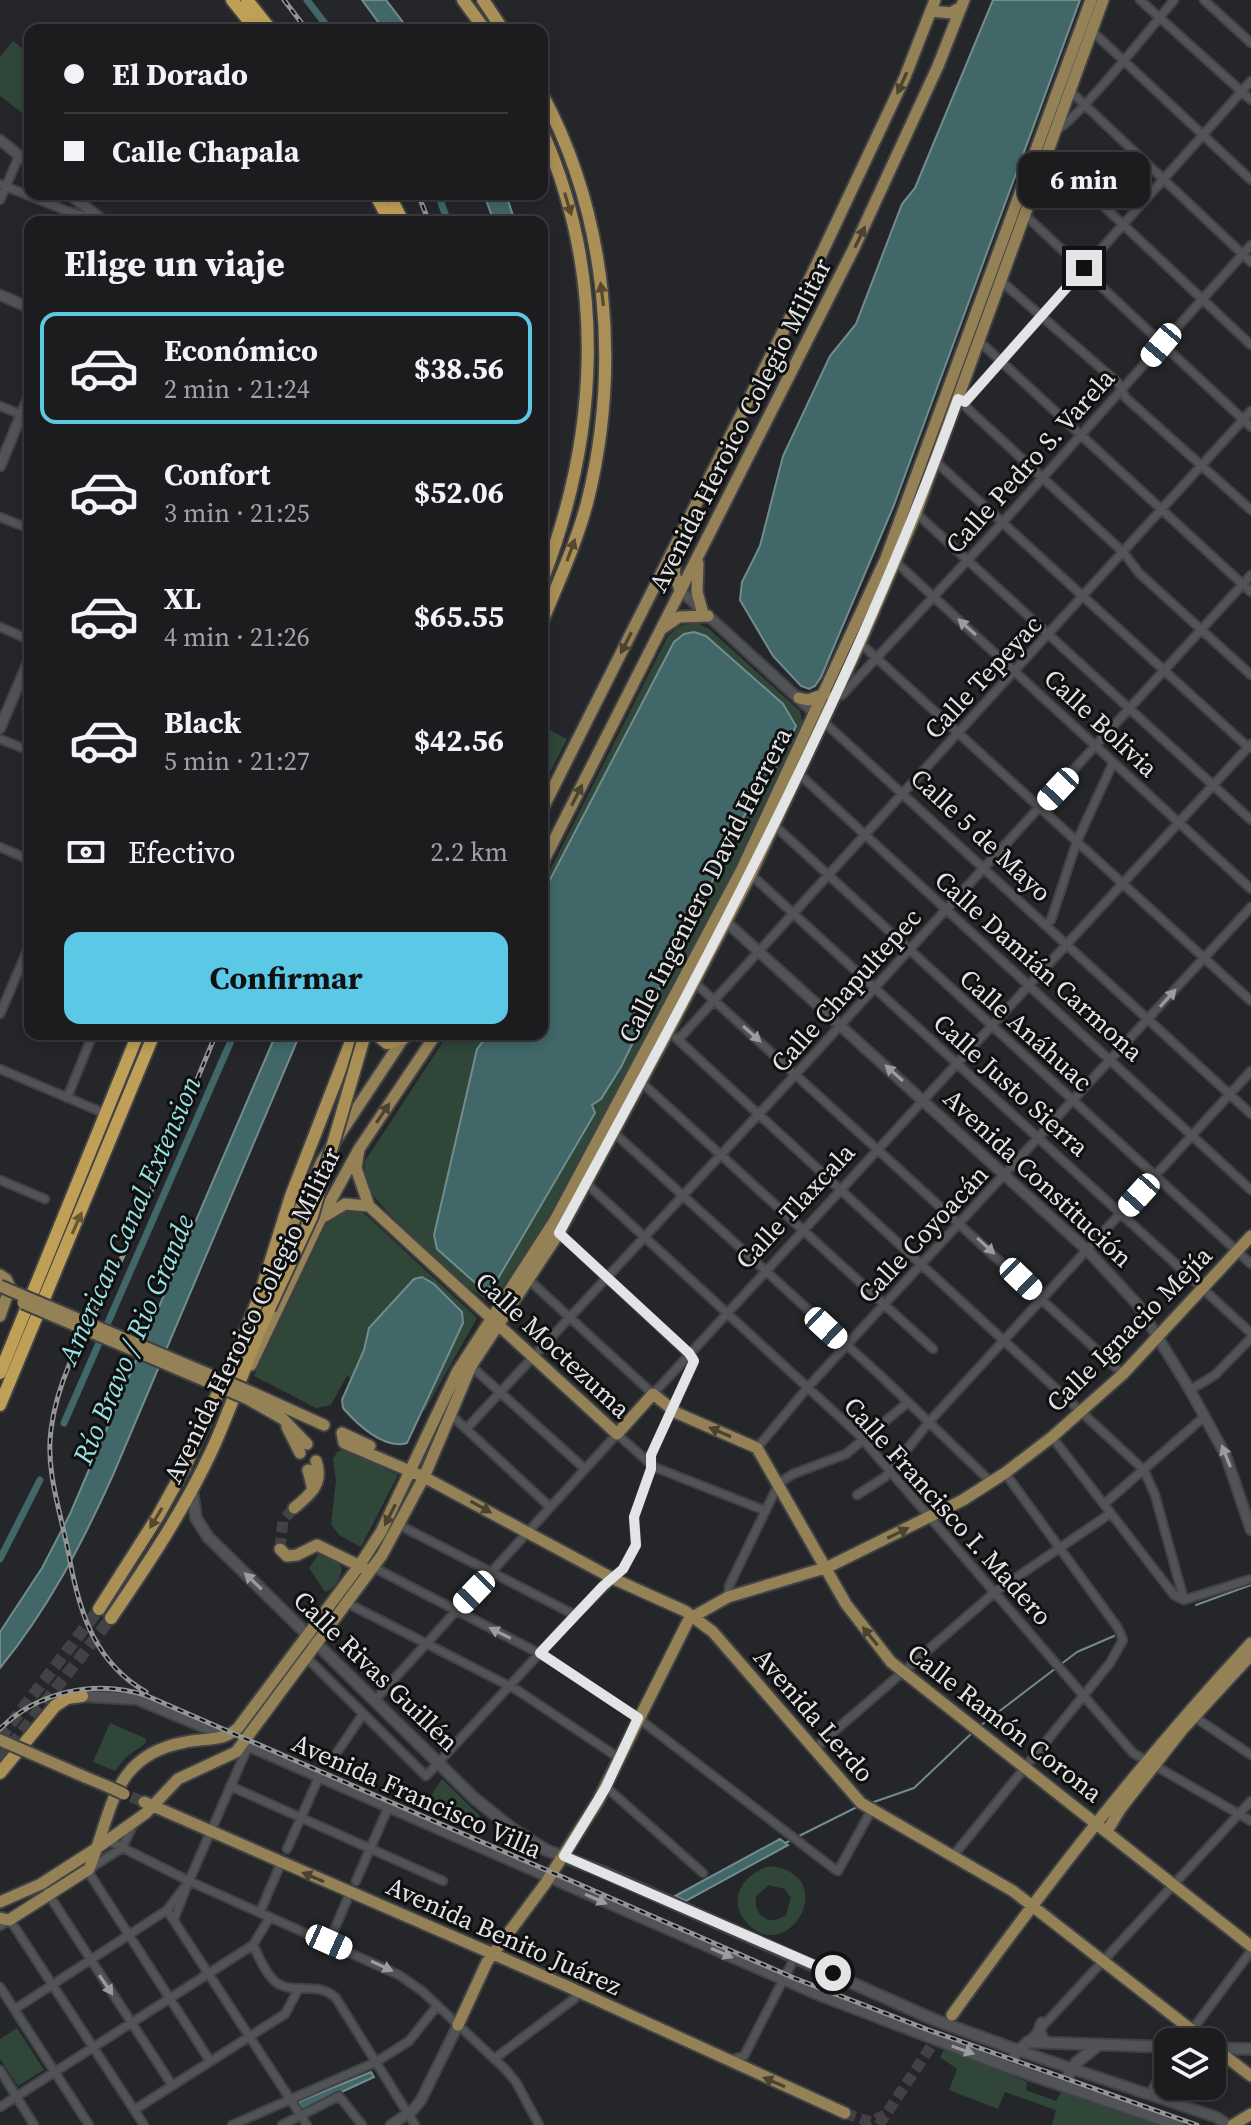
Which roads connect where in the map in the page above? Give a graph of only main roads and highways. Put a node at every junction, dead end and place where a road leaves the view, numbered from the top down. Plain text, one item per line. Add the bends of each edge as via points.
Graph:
1 (232, 0) edge
2 (247, 0) edge
3 (463, 0) edge
4 (483, 0) edge
5 (1091, 0) edge
6 (1103, 0) edge
7 (963, 4) edge
8 (933, 6) edge
9 (251, 24) edge
10 (266, 24) edge
11 (481, 24) edge
12 (499, 24) edge
13 (548, 108) edge
14 (548, 148) edge
15 (680, 536) junction
16 (701, 552) junction
17 (891, 561) junction
18 (548, 565) edge
19 (680, 590) junction
20 (647, 601) junction
21 (548, 607) edge
22 (660, 631) junction
23 (829, 696) junction
24 (799, 698) road end
25 (820, 718) junction
26 (548, 798) edge
27 (548, 852) edge
28 (746, 872) junction
29 (721, 918) junction
30 (136, 1040) edge
31 (152, 1040) edge
32 (352, 1040) edge
33 (363, 1040) edge
34 (402, 1040) edge
35 (432, 1040) edge
36 (610, 1129) junction
37 (359, 1149) junction
38 (369, 1206) junction
39 (320, 1220) junction
40 (1251, 1236) edge
41 (0, 1275) edge
42 (0, 1286) edge
43 (0, 1293) edge
44 (260, 1295) junction
45 (25, 1314) junction
46 (0, 1316) edge
47 (494, 1320) junction
48 (152, 1354) junction
49 (0, 1362) edge
50 (0, 1373) edge
51 (243, 1380) junction
52 (449, 1388) junction
53 (249, 1396) junction
54 (0, 1405) edge
55 (449, 1413) junction
56 (435, 1423) junction
57 (324, 1425) dead end
58 (617, 1434) joint
59 (304, 1448) dead end
60 (757, 1448) joint
61 (312, 1465) dead end
62 (418, 1474) junction
63 (192, 1489) junction
64 (294, 1508) tunnel mouth
65 (280, 1549) dead end
66 (367, 1566) junction
67 (828, 1567) junction
68 (99, 1609) tunnel mouth
69 (693, 1616) junction
70 (111, 1618) tunnel mouth
71 (313, 1640) junction
72 (1251, 1643) edge
73 (302, 1654) junction
74 (1251, 1655) edge
75 (82, 1696) joint
76 (1191, 1714) junction
77 (226, 1736) junction
78 (0, 1740) edge
79 (248, 1741) junction
80 (0, 1773) edge
81 (128, 1795) tunnel mouth
82 (149, 1804) junction
83 (1102, 1827) junction
84 (104, 1837) junction
85 (97, 1848) junction
86 (564, 1856) junction
87 (549, 1878) junction
88 (0, 1902) edge
89 (1032, 1905) junction
90 (3, 1921) edge
91 (1251, 1949) edge
92 (492, 1954) junction
93 (952, 2015) tunnel mouth
94 (1042, 2023) road end
95 (458, 2025) road end
96 (1188, 2028) edge
97 (1044, 2041) junction
98 (1097, 2046) junction
99 (1154, 2047) edge
100 (1226, 2047) edge
101 (1251, 2049) edge
102 (1226, 2057) edge
103 (1070, 2071) road end
104 (1251, 2076) edge
105 (845, 2113) tunnel mouth
106 (1251, 2114) edge
107 (1178, 2125) edge
108 (1230, 2125) edge

1 - 9 highway
2 - 10 highway
3 - 11 highway
4 - 12 highway
5 - 17 main road, Calle Ingeniero David Herrera
6 - 17 main road, Calle Ingeniero David Herrera via 961,401
7 - 8 main road via 951,13
16 -> 7 main road, Avenida Heroico Colegio Militar via 855,246
8 -> 15 main road, Avenida Heroico Colegio Militar via 849,197
21 -> 13 highway via 593,476 605,331 590,222
14 -> 18 highway via 580,250 589,351 579,461
15 - 19 main road via 674,573
15 - 20 main road, Avenida Heroico Colegio Militar
16 - 19 main road, Avenida Heroico Colegio Militar
16 - 22 main road via 696,574 705,613 679,617
17 - 23 main road, Calle Ingeniero David Herrera
17 - 23 main road, Calle Ingeniero David Herrera via 860,643
19 - 20 main road via 663,589
19 - 22 main road, Avenida Heroico Colegio Militar
20 -> 26 main road, Avenida Heroico Colegio Militar
27 -> 22 main road, Avenida Heroico Colegio Militar
23 - 24 main road
23 - 25 main road, Calle Ingeniero David Herrera
25 - 28 main road, Calle Ingeniero David Herrera
25 - 28 main road, Calle Ingeniero David Herrera via 774,825
28 - 29 main road, Calle Ingeniero David Herrera
29 - 36 main road, Calle Ingeniero David Herrera
29 - 36 main road, Calle Ingeniero David Herrera via 673,1036
30 - 45 highway
54 -> 31 highway
32 - 44 highway via 291,1196
33 - 51 highway, bridge via 316,1205
34 - 44 main road, Avenida Heroico Colegio Militar via 322,1161
37 -> 35 main road, Avenida Heroico Colegio Militar
36 - 47 main road, Calle Ingeniero David Herrera
36 - 47 main road, Calle Ingeniero David Herrera via 559,1233 529,1280
37 - 38 main road, Calle Moctezuma via 356,1168
37 - 39 main road, Avenida Heroico Colegio Militar
38 - 39 main road via 345,1204
38 - 47 main road, Calle Moctezuma
39 - 51 main road, Avenida Heroico Colegio Militar
67 -> 40 main road, Calle Ignacio Mejía via 931,1517 1005,1473 1052,1437 1159,1338
41 - 46 main road via 10,1287
42 - 48 main road, bridge
43 - 48 main road, bridge
44 -> 68 highway, Avenida Heroico Colegio Militar via 184,1469
45 - 49 highway
45 - 50 highway
47 - 52 main road, Calle Ingeniero David Herrera
47 - 55 main road, Calle Ingeniero David Herrera
47 - 58 main road, Calle Moctezuma
48 - 53 main road, bridge
51 - 63 highway, Avenida Heroico Colegio Militar
52 - 56 main road, Calle Ingeniero David Herrera
52 - 62 main road, Avenida Lerdo via 408,1461 342,1433 344,1443
53 - 57 main road
53 - 59 main road via 283,1419
55 - 56 main road
55 - 62 main road, Calle Ingeniero David Herrera
56 - 62 main road, Calle Ingeniero David Herrera
60 -> 58 main road, Calle Tlaxcala via 672,1410 653,1394
60 - 67 main road, Calle Ramón Corona
61 - 64 main road via 320,1474 313,1490
62 -> 66 main road, Calle Ingeniero David Herrera
62 - 66 main road, Calle Ingeniero David Herrera via 399,1525
62 -> 69 main road, Avenida Lerdo
63 - 70 highway, Avenida Heroico Colegio Militar
71 -> 63 main road, Calle Rivas Guillén via 203,1531 193,1510
65 - 66 main road via 293,1556 317,1545
66 - 71 main road, Calle Ingeniero David Herrera
66 - 71 main road, Calle Ingeniero David Herrera via 347,1603
67 - 69 main road, Calle Ignacio Mejía via 728,1597
83 -> 67 main road, Calle Ramón Corona via 891,1662 846,1604
69 - 86 main road, Calle Ignacio Mejía via 606,1787
69 - 89 main road, Avenida Lerdo via 866,1805
71 - 73 main road, Calle Ingeniero David Herrera
71 - 86 main road, Calle Rivas Guillén via 505,1823
72 - 76 main road
73 - 77 main road, Calle Ingeniero David Herrera
73 - 79 main road, Calle Ingeniero David Herrera
74 - 76 main road
75 - 77 main road, Avenida Francisco Villa via 137,1699
75 - 80 highway via 55,1706
76 - 83 main road
77 - 79 main road, Avenida Francisco Villa
77 - 84 main road via 163,1747 140,1758 124,1776
78 - 81 main road, bridge
79 - 82 main road, Calle Ingeniero David Herrera via 231,1756 178,1779
79 - 87 main road, Avenida Francisco Villa
82 - 84 main road, Calle Ingeniero David Herrera via 134,1822
92 -> 82 main road, Avenida Benito Juárez
83 - 89 main road
83 - 91 main road, Calle Ramón Corona
84 - 85 main road
85 - 88 main road via 41,1884
85 - 90 main road via 89,1869
86 - 87 main road, Calle Ignacio Mejía
86 - 97 main road, Avenida Francisco Villa via 1016,2052 1028,2042
87 - 92 main road, Calle Ignacio Mejía
87 -> 107 main road, Avenida Francisco Villa via 782,1980
89 - 93 main road
89 - 96 main road, Avenida Lerdo
92 - 95 main road, Calle Ignacio Mejía
105 -> 92 main road, Avenida Benito Juárez
94 - 97 main road
97 - 98 main road
98 - 99 main road
98 - 103 main road
100 - 101 main road
102 - 104 main road, Avenida Lerdo
106 - 108 main road

